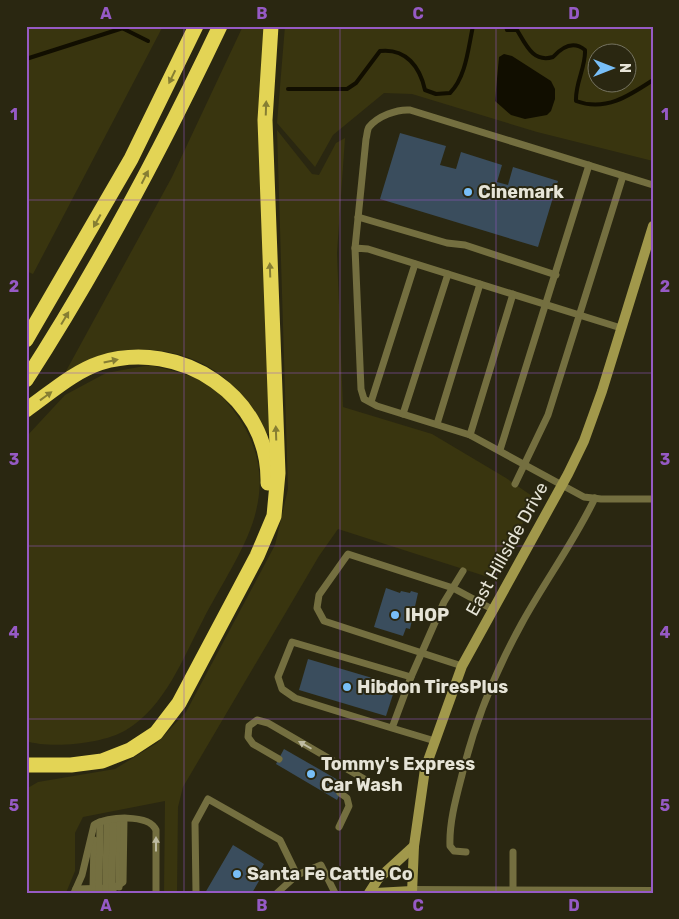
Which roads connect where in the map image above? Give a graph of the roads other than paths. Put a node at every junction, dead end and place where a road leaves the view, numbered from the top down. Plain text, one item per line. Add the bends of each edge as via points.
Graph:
1 (220, 26) edge
2 (272, 26) edge
3 (194, 29) edge
4 (590, 165) junction
5 (623, 176) junction
6 (653, 185) edge
7 (358, 217) junction
8 (653, 226) edge
9 (355, 248) junction
10 (415, 264) junction
11 (448, 274) junction
12 (556, 275) junction
13 (480, 284) junction
14 (513, 294) junction
15 (546, 305) junction
16 (580, 316) junction
17 (621, 328) junction
18 (26, 340) edge
19 (26, 380) edge
20 (371, 402) junction
21 (26, 410) edge
22 (404, 414) junction
23 (437, 424) junction
24 (470, 435) junction
25 (500, 450) junction
26 (526, 464) junction
27 (516, 484) dead end
28 (562, 485) junction
29 (595, 498) junction
30 (653, 499) edge
31 (463, 571) dead end
32 (453, 588) junction
33 (492, 609) junction
34 (423, 652) junction
35 (462, 666) junction
36 (412, 677) junction
37 (392, 728) junction
38 (435, 741) junction
39 (26, 754) edge
40 (279, 759) dead end
41 (26, 765) edge
42 (378, 787) dead end
43 (340, 793) dead end
44 (109, 821) junction
45 (339, 827) dead end
46 (414, 846) junction
47 (466, 852) dead end
48 (513, 852) dead end
49 (297, 875) junction
50 (106, 889) junction
51 (75, 891) edge
52 (412, 892) edge
53 (513, 892) edge
54 (653, 892) edge
55 (156, 893) edge
56 (196, 893) edge
57 (277, 893) edge
58 (334, 893) edge
59 (369, 893) edge
60 (375, 893) edge

19 -> 1 highway via 136,194
41 -> 2 highway via 102,761 130,750 156,733 179,704 257,556 274,516 278,472 265,120
3 -> 18 highway via 131,159
4 - 5 lane
4 - 7 lane via 400,109 370,127
4 - 12 lane
5 - 6 lane
5 - 16 lane
7 - 9 lane
7 - 12 lane via 465,245
8 - 17 street, East Hillside Drive
9 - 10 lane
9 - 20 lane via 361,389 364,398
10 - 11 lane
10 - 20 lane
11 - 13 lane
11 - 22 lane
12 - 15 lane
13 - 14 lane
13 - 23 lane
14 - 15 lane
14 - 24 lane
15 - 16 lane
15 - 25 lane
16 - 17 lane
16 - 26 lane via 548,415
17 - 28 street, East Hillside Drive via 584,441
20 - 22 lane
21 -> 39 highway via 66,381 99,364 132,358 173,361 213,379 246,411 259,436 268,479 266,510 254,544 173,693 148,728 102,752 71,756
22 - 23 lane
23 - 24 lane
24 - 25 lane
25 - 26 lane
26 - 27 lane
26 - 28 lane
28 - 29 lane via 584,497
28 - 33 street, East Hillside Drive
29 - 30 lane
29 - 47 lane via 522,622 481,708 469,743 451,826 450,846 454,851
31 - 32 lane
32 - 33 lane
32 - 34 lane
32 - 34 lane via 348,554 319,595 317,608 324,621
33 - 35 street, East Hillside Drive
34 - 35 lane
34 - 36 lane
35 - 38 street, East Hillside Drive
36 - 37 lane
36 - 37 lane via 292,642 278,678 282,689 295,698
37 - 38 lane
38 - 46 street, East Hillside Drive via 425,769
42 -> 40 lane via 268,723 257,720 249,726 248,737 253,744
43 - 45 lane via 347,798 349,806
44 - 50 lane
44 - 50 lane
44 - 50 lane via 124,879
44 - 51 lane
55 -> 44 lane via 156,827 140,818
46 - 52 street, East Hillside Drive
46 - 59 street via 378,879
48 - 53 lane
49 - 56 lane via 280,840 208,799 195,823
49 - 57 lane
49 - 58 lane via 321,865
50 - 51 lane
52 - 53 street
52 - 60 street
53 - 54 street

